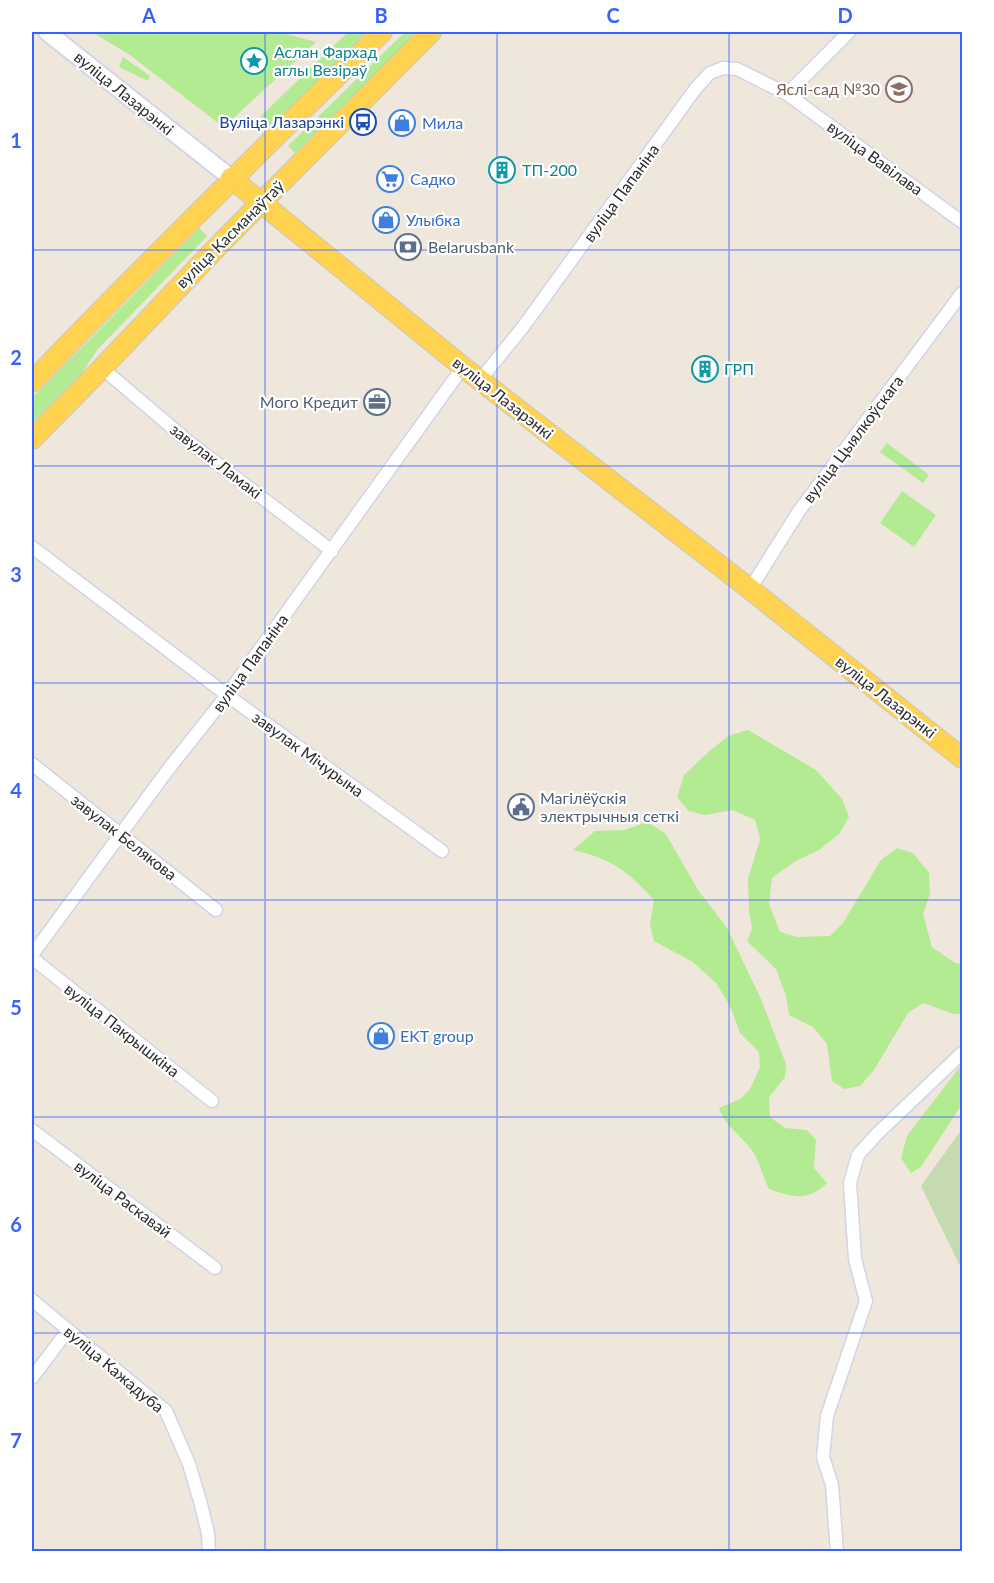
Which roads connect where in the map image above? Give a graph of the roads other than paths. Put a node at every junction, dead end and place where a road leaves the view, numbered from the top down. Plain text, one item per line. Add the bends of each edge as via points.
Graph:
1 (47, 32) edge
2 (382, 32) edge
3 (431, 32) edge
4 (849, 32) edge
5 (788, 94) junction
6 (231, 178) junction
7 (261, 202) junction
8 (963, 222) edge
9 (963, 293) edge
10 (463, 367) junction
11 (102, 368) junction
12 (480, 380) junction
13 (32, 382) edge
14 (32, 439) edge
15 (32, 547) edge
16 (332, 551) junction
17 (750, 589) junction
18 (227, 695) junction
19 (963, 758) edge
20 (32, 764) edge
21 (121, 835) junction
22 (442, 851) dead end
23 (216, 910) dead end
24 (32, 957) edge
25 (963, 1053) edge
26 (212, 1101) dead end
27 (32, 1130) edge
28 (215, 1268) dead end
29 (32, 1300) edge
30 (68, 1330) junction
31 (32, 1378) edge
32 (209, 1551) edge
33 (837, 1551) edge

1 - 6 main road, вуліца Лазарэнкі
2 - 6 main road
3 - 7 main road, вуліца Касманаўтаў
4 - 5 street
5 - 8 street, вуліца Вавілава
5 - 12 street, вуліца Папаніна via 737,69 723,68 710,73
6 - 7 main road, вуліца Лазарэнкі
6 - 13 main road
7 - 10 main road, вуліца Лазарэнкі
7 - 11 main road, вуліца Касманаўтаў
9 - 17 street, вуліца Цыялкоўскага via 799,511
10 - 12 main road, вуліца Лазарэнкі
10 - 16 street, вуліца Папаніна
11 - 14 main road, вуліца Касманаўтаў
11 - 16 street, завулак Ламакі via 189,442
12 - 17 main road, вуліца Лазарэнкі
15 - 18 street, завулак Мічурына
16 - 18 street, вуліца Папаніна
17 - 19 main road, вуліца Лазарэнкі
18 - 21 street, вуліца Папаніна
18 - 22 street, завулак Мічурына
20 - 21 street, завулак Белякова
21 - 23 street, завулак Белякова
21 - 24 street, вуліца Папаніна
24 - 26 street, вуліца Пакрышкіна
25 - 33 street via 858,1155 850,1183 855,1259 866,1301 827,1416 823,1457 832,1485
27 - 28 street, вуліца Раскавай
29 - 30 street, вуліца Кажадуба
30 - 31 street
30 - 32 street, вуліца Кажадуба via 166,1411 189,1464 208,1533

